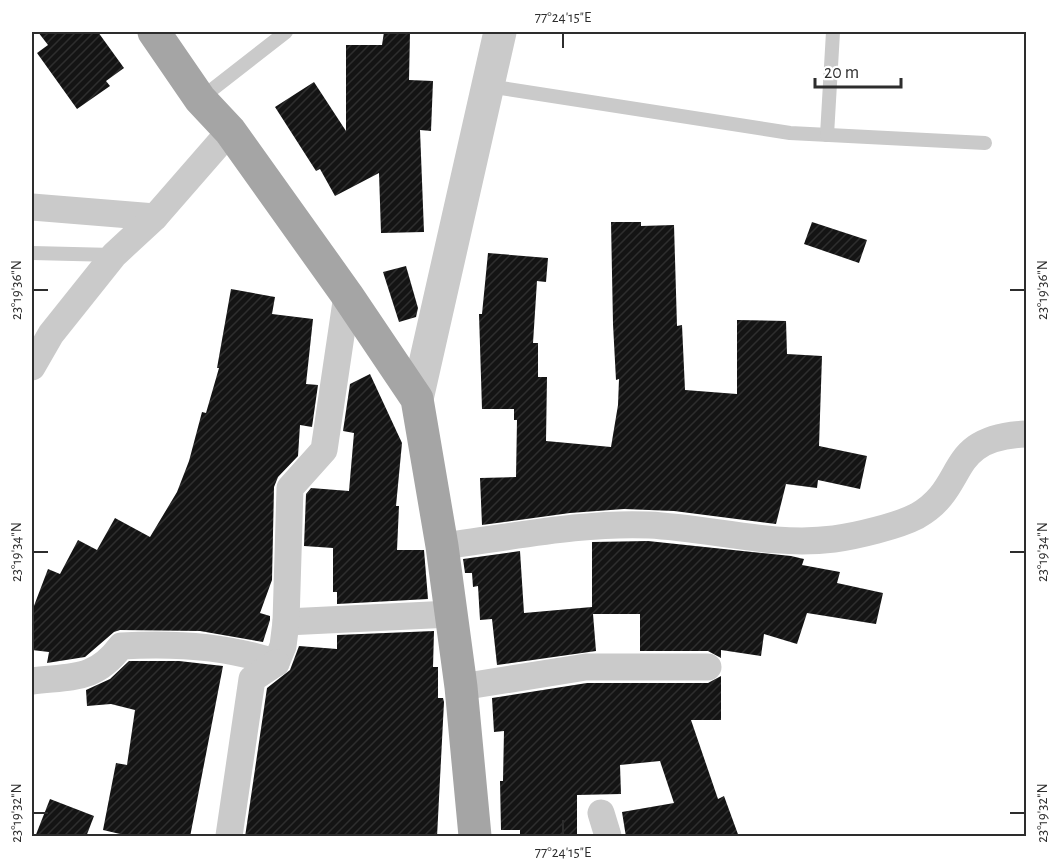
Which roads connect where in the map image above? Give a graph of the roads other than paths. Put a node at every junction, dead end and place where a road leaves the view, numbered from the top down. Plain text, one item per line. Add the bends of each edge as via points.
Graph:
1 (154, 32) edge
2 (286, 32) edge
3 (500, 32) edge
4 (833, 32) edge
5 (488, 86) junction
6 (200, 99) junction
7 (230, 131) junction
8 (827, 135) junction
9 (985, 143) dead end
10 (32, 207) edge
11 (155, 217) junction
12 (32, 253) edge
13 (114, 255) junction
14 (347, 295) junction
15 (32, 367) edge
16 (417, 399) junction
17 (1026, 434) edge
18 (442, 546) junction
19 (451, 614) junction
20 (286, 622) junction
21 (276, 663) junction
22 (708, 666) dead end
23 (32, 681) edge
24 (461, 687) junction
25 (229, 837) edge
26 (475, 837) edge

1 - 6 main road
2 - 6 lane
3 - 5 street
4 - 8 lane
5 - 8 lane via 725,125
5 - 16 street
6 - 7 main road
7 - 11 street
7 - 14 main road
8 - 9 lane
10 - 11 street
11 - 13 street
12 - 13 lane
13 - 15 street via 51,334
14 - 16 main road
14 - 20 street via 324,450 290,488
16 - 18 main road
17 - 18 street via 992,437 972,449 937,498 917,516 834,538 774,540 679,527 621,524
18 - 19 main road
19 - 20 street
19 - 24 main road
20 - 21 street
21 - 23 street via 238,652 144,644 121,646 94,673
21 - 25 street via 252,679
22 - 24 street via 586,668
24 - 26 main road

